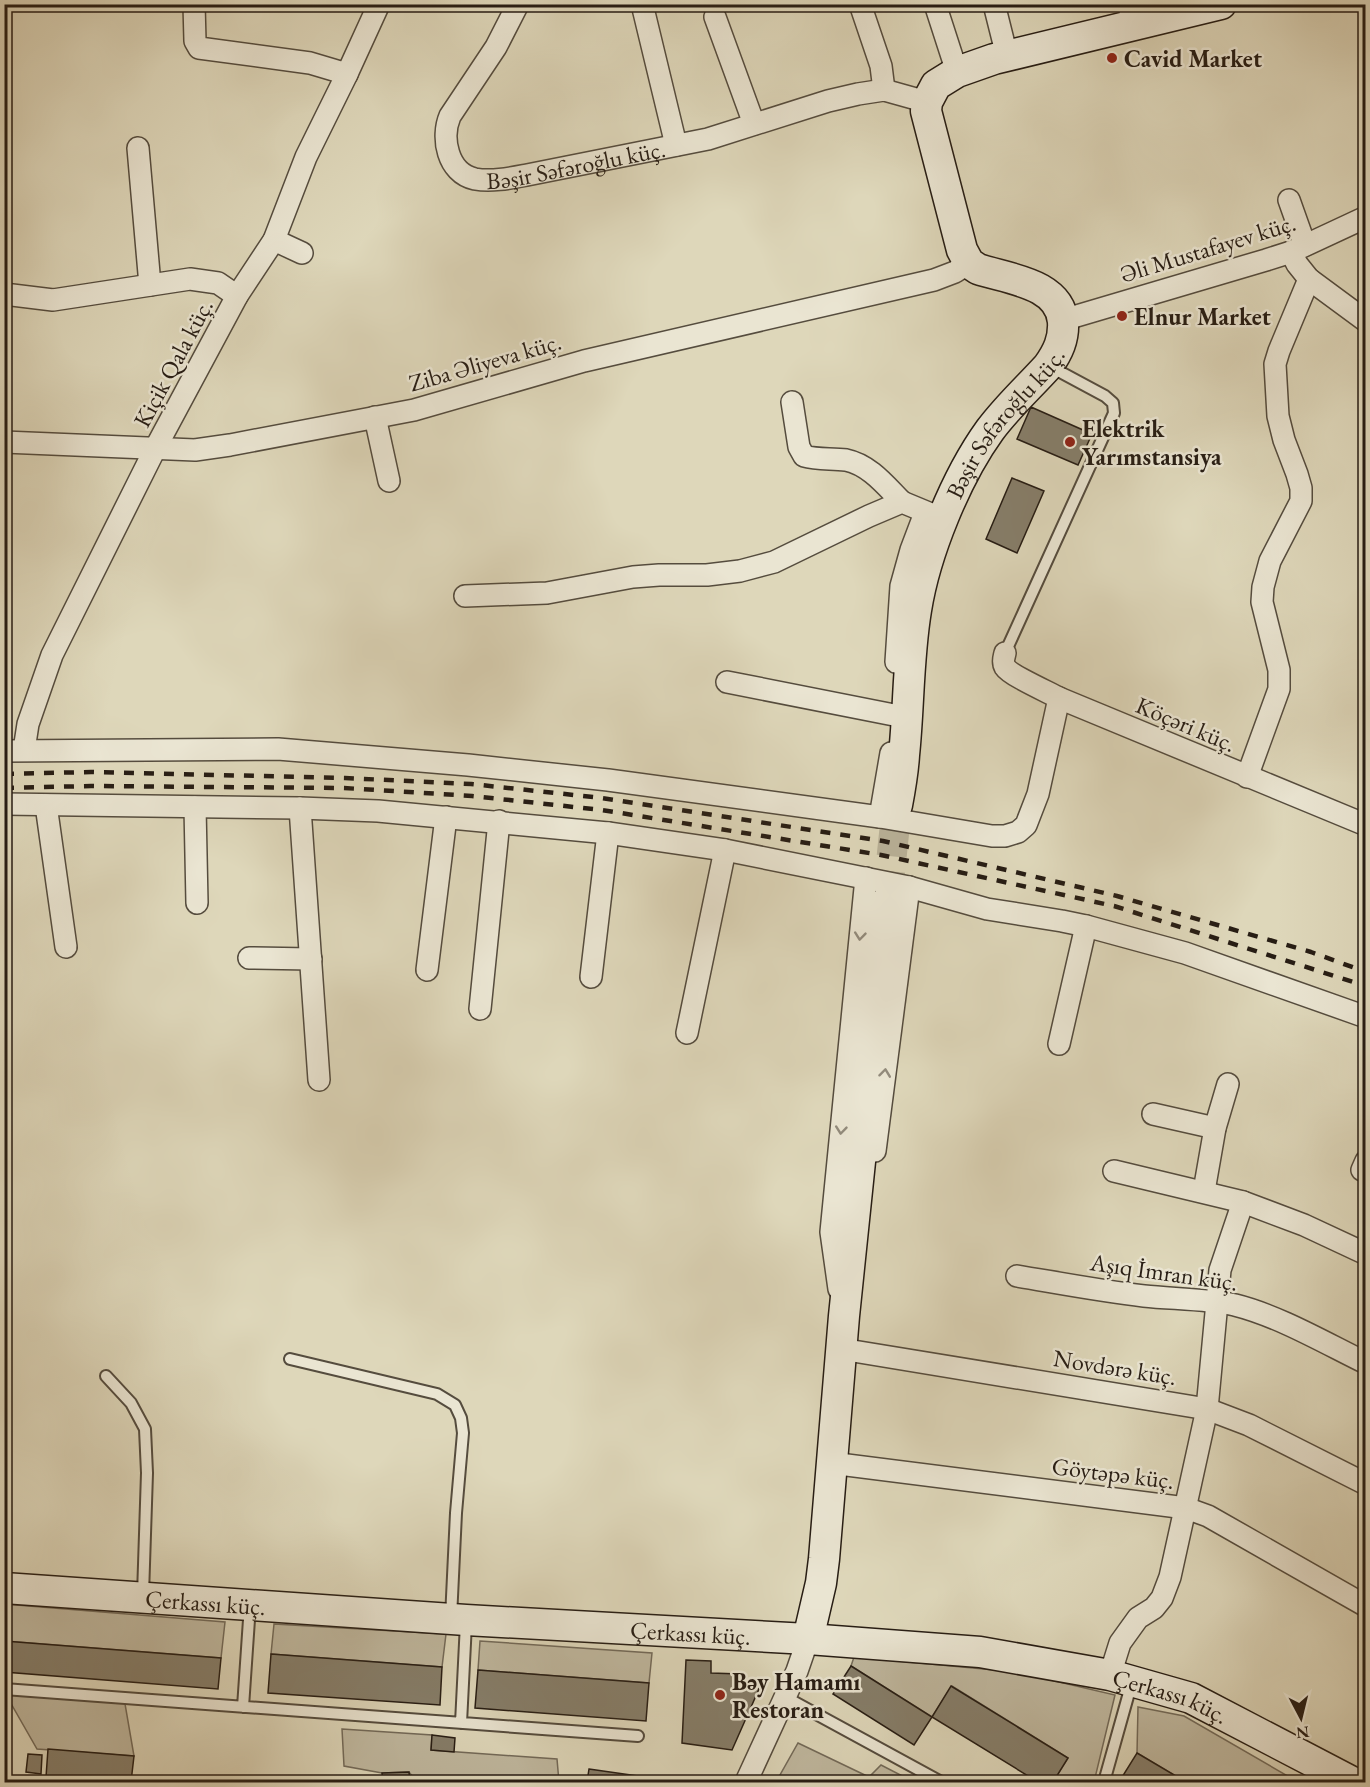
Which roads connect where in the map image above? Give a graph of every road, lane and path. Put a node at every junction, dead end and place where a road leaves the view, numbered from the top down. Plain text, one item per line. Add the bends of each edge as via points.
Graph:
1 (194, 4) edge
2 (379, 4) edge
3 (518, 4) edge
4 (642, 4) edge
5 (860, 4) edge
6 (935, 4) edge
7 (994, 4) edge
8 (1221, 4) edge
9 (1131, 15) edge
10 (715, 17) dead end
11 (1007, 56) junction
12 (957, 72) junction
13 (348, 74) junction
14 (884, 90) junction
15 (927, 102) junction
16 (754, 124) junction
17 (676, 145) junction
18 (138, 148) dead end
19 (1289, 200) dead end
20 (1365, 217) edge
21 (274, 240) junction
22 (1298, 248) junction
23 (302, 254) dead end
24 (969, 263) junction
25 (1310, 279) junction
26 (150, 285) junction
27 (4, 294) edge
28 (237, 296) junction
29 (1063, 320) junction
30 (1365, 321) edge
31 (1048, 366) junction
32 (792, 402) dead end
33 (375, 417) junction
34 (4, 442) edge
35 (156, 447) junction
36 (389, 481) dead end
37 (902, 502) junction
38 (934, 516) junction
39 (465, 596) dead end
40 (1005, 653) joint
41 (727, 682) dead end
42 (1059, 698) junction
43 (894, 715) junction
44 (14, 750) edge
45 (1246, 777) junction
46 (4, 804) edge
47 (46, 805) junction
48 (195, 807) junction
49 (300, 808) junction
50 (889, 811) junction
51 (446, 817) junction
52 (499, 822) junction
53 (1365, 825) edge
54 (608, 833) junction
55 (725, 850) junction
56 (866, 878) junction
57 (898, 894) junction
58 (197, 903) dead end
59 (1086, 926) junction
60 (66, 947) dead end
61 (249, 958) dead end
62 (311, 959) junction
63 (427, 970) dead end
64 (591, 977) dead end
65 (480, 1009) dead end
66 (1365, 1017) edge
67 (687, 1033) dead end
68 (1059, 1044) dead end
69 (319, 1080) dead end
70 (1228, 1084) dead end
71 (1154, 1114) dead end
72 (1215, 1128) junction
73 (1113, 1171) dead end
74 (1204, 1191) junction
75 (1243, 1202) junction
76 (1365, 1254) edge
77 (1017, 1276) dead end
78 (1216, 1302) junction
79 (844, 1316) junction
80 (841, 1349) junction
81 (290, 1359) dead end
82 (1365, 1363) edge
83 (106, 1376) dead end
84 (1207, 1408) junction
85 (831, 1463) junction
86 (1365, 1484) edge
87 (1186, 1508) junction
88 (4, 1588) edge
89 (143, 1598) junction
90 (250, 1605) junction
91 (1365, 1606) edge
92 (458, 1619) junction
93 (808, 1639) junction
94 (1121, 1678) junction
95 (4, 1689) edge
96 (785, 1697) junction
97 (243, 1707) junction
98 (461, 1723) junction
99 (638, 1736) dead end
100 (746, 1782) edge
101 (941, 1782) edge
102 (1104, 1782) edge
103 (1352, 1782) edge

1 - 13 street via 195,41 199,48 310,63
2 - 13 street, Kiçik Qala küç.
3 - 17 street, Bəşir Səfəroğlu küç. via 446,127 446,149 464,174 474,179 527,175
4 - 17 street
5 - 14 street via 881,66
6 - 12 street
7 - 11 street
8 - 9 street
9 - 11 street
10 - 16 street
11 - 12 street
12 - 15 street via 936,85
13 - 21 street, Kiçik Qala küç. via 306,157
14 - 15 street, Bəşir Səfəroğlu küç.
14 - 16 street, Bəşir Səfəroğlu küç. via 828,101
15 - 24 street via 926,111 962,250
16 - 17 street, Bəşir Səfəroğlu küç.
18 - 26 street
19 - 22 street
20 - 22 street, Əli Mustafayev küç.
21 - 23 street
21 - 28 street, Kiçik Qala küç.
22 - 25 street via 1297,264
22 - 29 street, Əli Mustafayev küç.
24 - 29 street, Bəşir Səfəroğlu küç. via 1045,292 1056,301
24 - 33 street, Ziba Əliyeva küç. via 934,280 584,361 414,410
25 - 30 street
25 - 45 street via 1275,364 1278,416 1299,481 1301,501 1270,561 1263,587 1262,602 1279,670 1279,689
26 - 27 street via 53,300
26 - 28 street via 205,280 218,283
28 - 35 street, Kiçik Qala küç.
29 - 31 street, Bəşir Səfəroğlu küç. via 1060,346
31 - 38 street, Bəşir Səfəroğlu küç. via 989,431 963,477
31 - 40 lane via 1105,396 1113,403 1114,413
32 - 37 street via 804,456 847,460 871,470
33 - 35 street, Ziba Əliyeva küç. via 195,450
33 - 36 street
34 - 35 street, Ziba Əliyeva küç.
35 - 44 street, Kiçik Qala küç. via 52,655 28,724
37 - 38 street
37 - 39 street via 774,562 740,572 659,574 547,593
38 - 43 street via 911,550 901,586
38 - 50 street, Bəşir Səfəroğlu küç. via 916,611 904,756
40 - 42 street, Köçəri küç. via 1004,666 1010,673
41 - 43 street
42 - 45 street, Köçəri küç.
42 - 50 street via 1038,794 1026,825 1018,832 992,836
43 - 50 street
44 - 50 street via 278,749 468,765
45 - 53 street, Köçəri küç.
46 - 47 street
47 - 48 street
47 - 60 street
48 - 49 street
48 - 58 street
49 - 51 street
49 - 62 street
51 - 52 street
51 - 63 street
52 - 54 street
52 - 65 street
54 - 55 street
54 - 64 street
55 - 56 street
55 - 67 street
56 - 57 street
56 -> 79 street via 831,1232
57 - 59 street
57 - 79 street
59 - 66 street via 1185,953
59 - 68 street
61 - 62 street
62 - 69 street
70 - 72 street
71 - 72 street
72 - 74 street
73 - 74 street
74 - 75 street
75 - 76 street
75 - 78 street via 1220,1270
77 - 78 street, Aşıq İmran küç. via 1128,1294
78 - 82 street, Aşıq İmran küç. via 1258,1314
78 - 84 street
79 - 80 street
80 - 84 street, Novdərə küç.
80 - 85 street
81 - 92 lane via 437,1394 455,1405 463,1433 456,1513
83 - 89 lane via 131,1403 145,1429
84 - 86 street, Novdərə küç.
84 - 87 street
85 - 87 street, Göytəpə küç.
85 - 93 street via 821,1583
87 - 91 street, Göytəpə küç. via 1208,1516
87 - 94 street via 1170,1577 1161,1598 1138,1618 1120,1643
88 - 89 street, Çerkassı küç.
89 - 90 street, Çerkassı küç.
90 - 92 street, Çerkassı küç.
90 - 97 lane
92 - 93 street, Çerkassı küç.
92 - 98 lane
93 - 94 street, Çerkassı küç. via 980,1652
93 - 96 street
94 - 102 lane
94 - 103 street, Çerkassı küç. via 1191,1698
95 - 97 lane
96 - 100 street
96 - 101 lane
97 - 98 lane
98 - 99 lane

